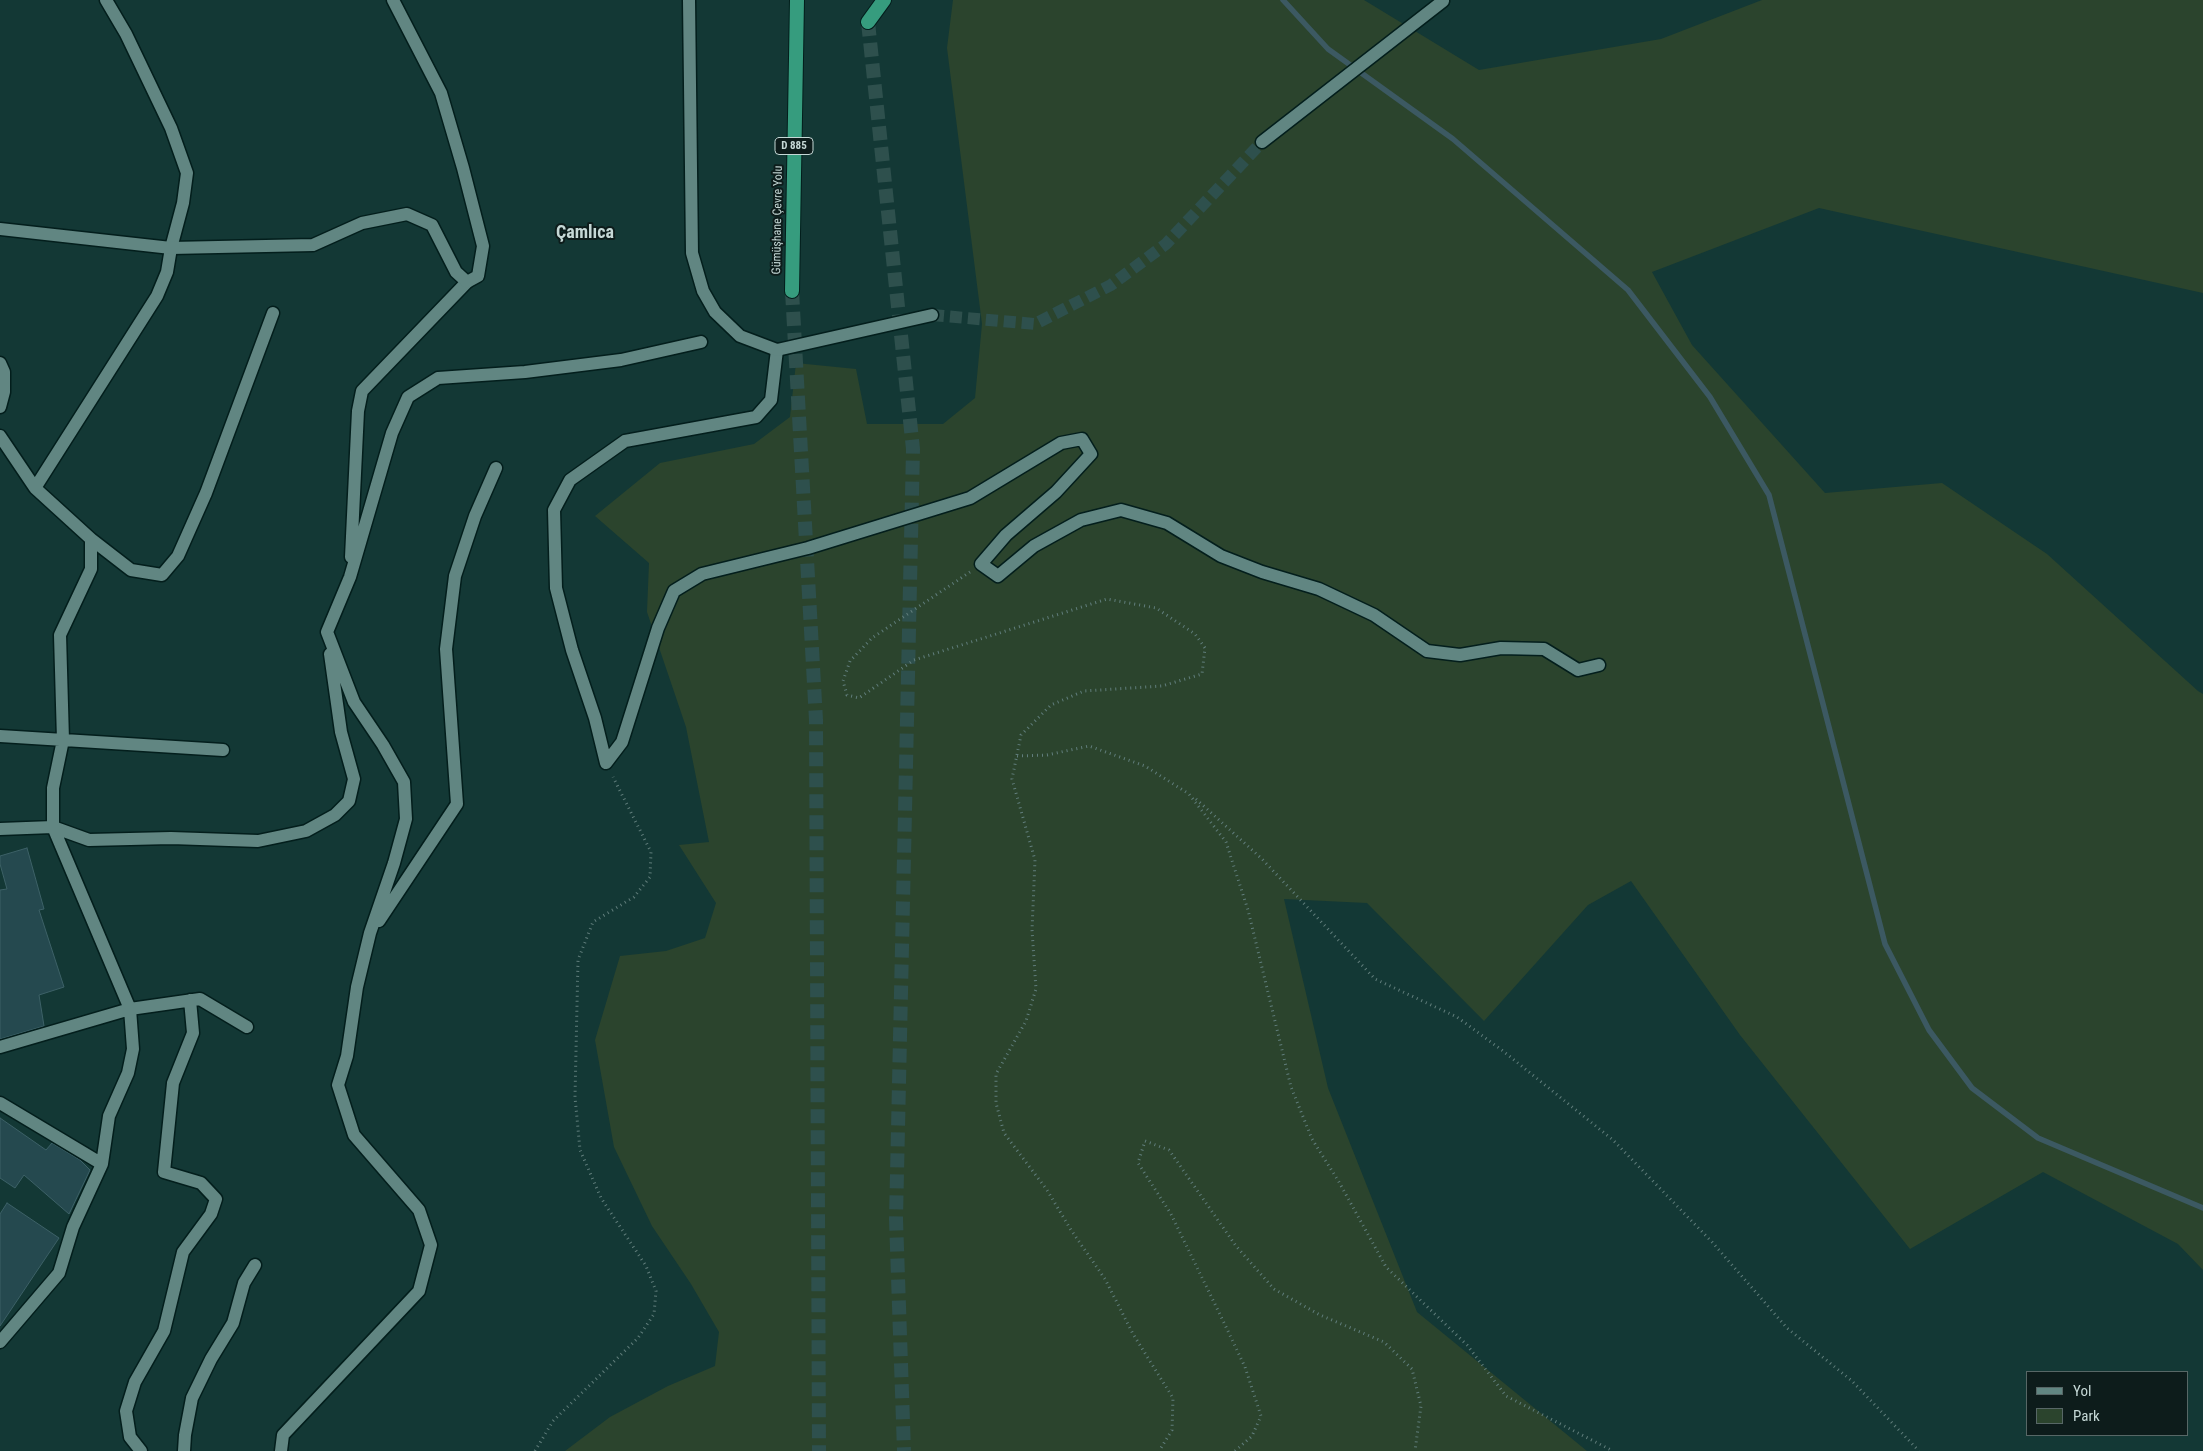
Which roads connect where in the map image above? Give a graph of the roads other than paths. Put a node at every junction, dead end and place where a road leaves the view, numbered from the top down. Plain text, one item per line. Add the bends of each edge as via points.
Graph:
1 (106, 0) edge
2 (392, 0) edge
3 (689, 0) edge
4 (871, 0) edge
5 (884, 0) edge
6 (1443, 0) edge
7 (796, 2) edge
8 (1262, 142) tunnel mouth
9 (0, 229) edge
10 (171, 248) junction
11 (466, 282) junction
12 (792, 291) tunnel mouth
13 (273, 313) dead end
14 (932, 315) tunnel mouth
15 (701, 342) dead end
16 (777, 350) junction
17 (0, 363) edge
18 (0, 407) edge
19 (0, 436) edge
20 (496, 468) dead end
21 (35, 488) junction
22 (91, 539) junction
23 (350, 576) junction
24 (328, 632) junction
25 (1599, 665) dead end
26 (0, 736) edge
27 (63, 740) junction
28 (223, 750) dead end
29 (53, 827) junction
30 (0, 829) edge
31 (370, 933) junction
32 (190, 1000) junction
33 (130, 1009) junction
34 (247, 1027) dead end
35 (0, 1047) edge
36 (0, 1102) edge
37 (102, 1164) junction
38 (255, 1265) dead end
39 (0, 1342) edge
40 (141, 1451) edge
41 (184, 1451) edge
42 (281, 1451) edge

1 - 10 street via 126,34 170,128 187,173
2 - 11 street via 442,93 476,215 482,246 478,276
3 - 16 street via 692,253 703,291 716,312 740,336
4 - 5 highway via 868,22
6 - 8 street
7 - 12 highway, Gümüşhane Çevre Yolu / D 885
9 - 10 street
10 - 11 street via 313,245 362,223 407,214 432,225 456,272
10 - 21 street via 167,272 157,296
11 - 23 street via 362,391 358,411
13 - 22 street via 206,493 178,556 162,574 131,570
14 - 16 street
15 - 23 street via 621,360 526,372 438,378 408,397 392,433
16 - 25 street via 771,400 756,417 625,441 570,480 554,510 556,588 606,763 622,742 658,628 674,591 702,574 808,548 970,498 1061,443 1082,439 1091,454 1056,492 1006,535 981,564 998,576 1034,546 1073,524 1120,510 1167,523 1220,556 1319,589 1374,615 1426,651 1460,656 1501,648 1544,649 1578,670
17 - 18 street via 4,372
19 - 21 street
20 - 31 street via 475,516 455,576 447,640 457,804
21 - 22 street
22 - 27 street via 91,569 60,635
23 - 24 street
24 - 29 street via 341,732 354,779 349,801 335,815 306,831 258,841 89,840
24 - 31 street via 354,702 404,782 406,819
26 - 27 street
27 - 28 street
27 - 29 street via 53,788
29 - 30 street
29 - 33 street
31 - 42 street via 338,1085 354,1134 419,1210 431,1245 419,1291 283,1435
32 - 33 street
32 - 34 street via 200,999
32 - 40 street via 193,1033 173,1083 164,1172 201,1183 216,1199 211,1214 183,1252 164,1331 135,1382 126,1411 130,1437
33 - 35 street
33 - 37 street via 133,1049 128,1073 108,1116
36 - 37 street
37 - 39 street via 73,1227 59,1273
38 - 41 street via 244,1283 234,1323 211,1358 192,1398

